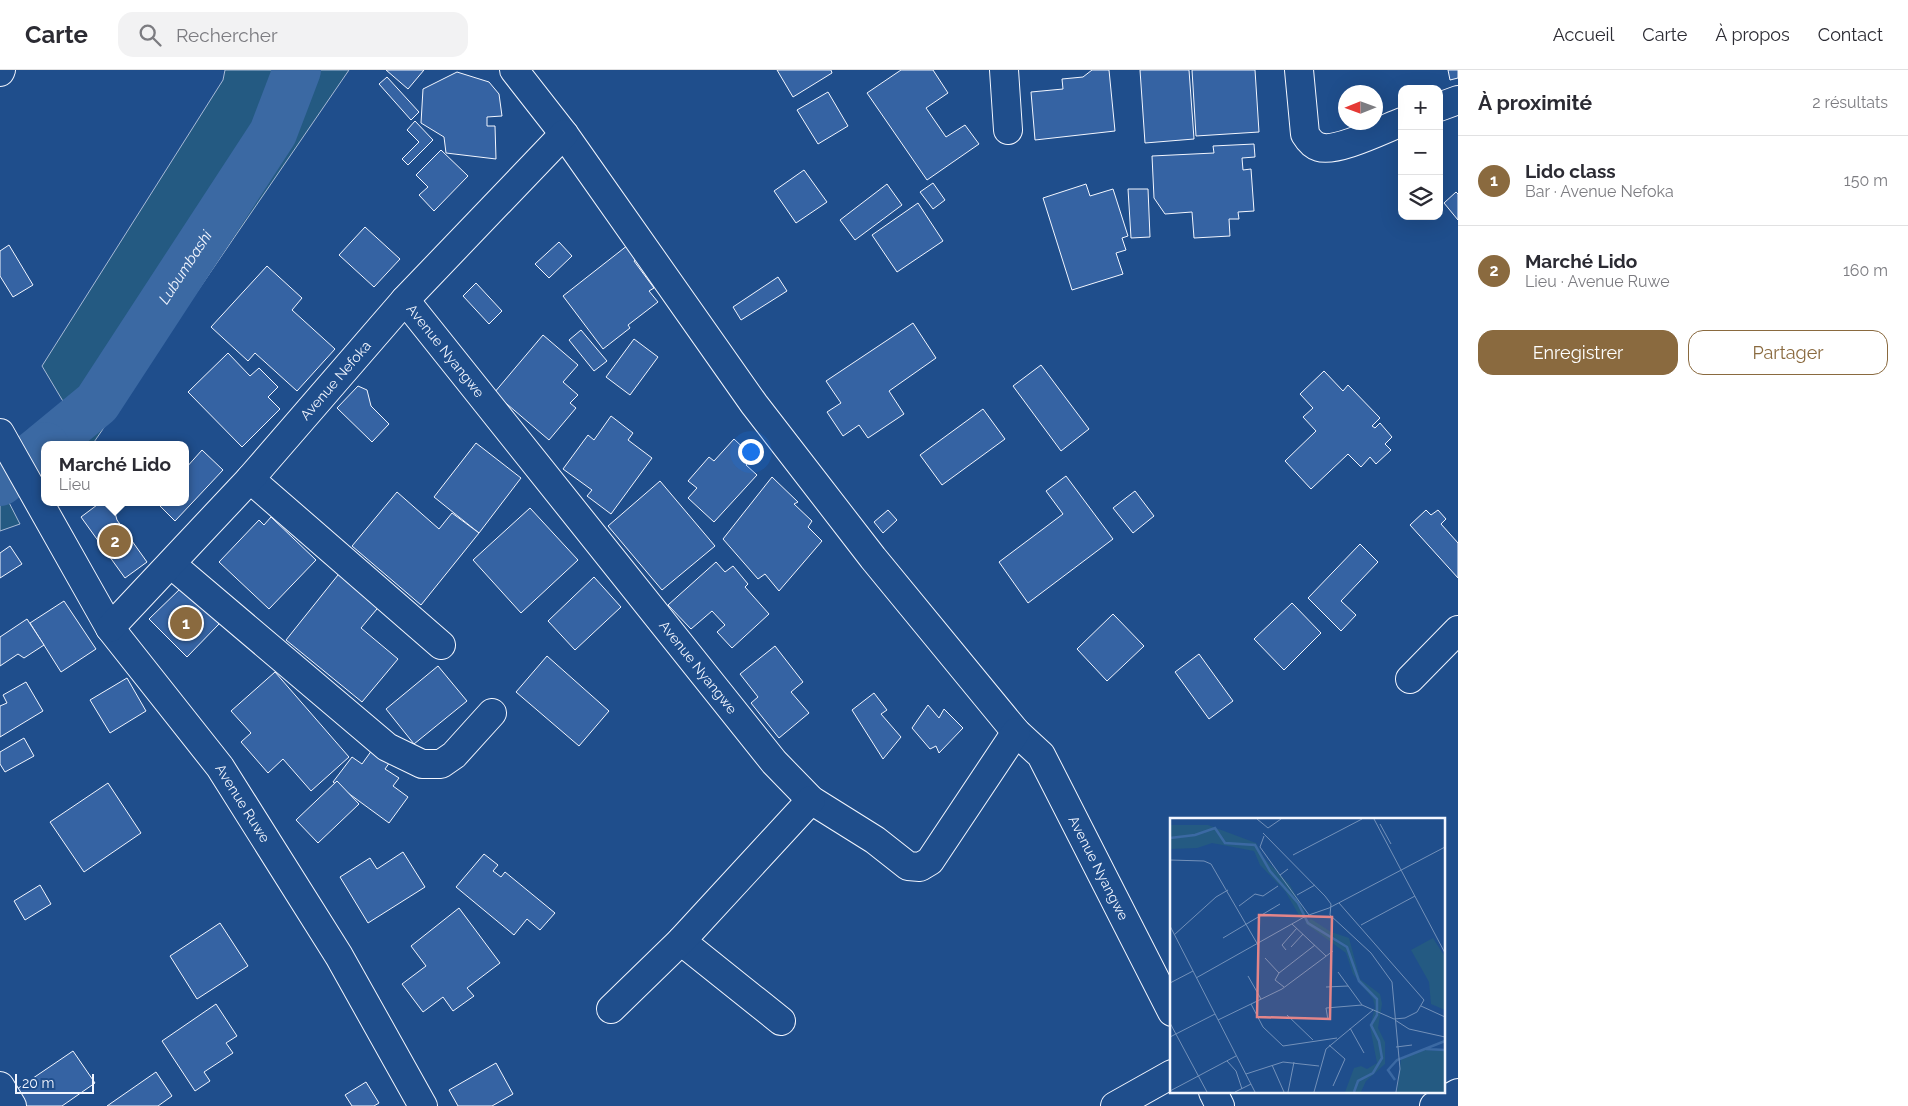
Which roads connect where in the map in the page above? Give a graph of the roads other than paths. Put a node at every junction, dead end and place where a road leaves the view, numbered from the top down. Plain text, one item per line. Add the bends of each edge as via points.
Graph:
1 (514, 70) edge
2 (1004, 70) edge
3 (1299, 70) edge
4 (1458, 100) edge
5 (1443, 106) edge
6 (1398, 124) edge
7 (1008, 130) dead end
8 (564, 134) junction
9 (405, 300) junction
10 (0, 433) edge
11 (250, 479) junction
12 (171, 564) junction
13 (110, 628) junction
14 (1458, 630) edge
15 (441, 645) dead end
16 (1410, 679) dead end
17 (492, 713) dead end
18 (1016, 732) junction
19 (811, 800) junction
20 (681, 940) junction
21 (611, 1008) dead end
22 (1170, 1008) edge
23 (781, 1021) dead end
24 (1170, 1075) edge
25 (0, 1086) edge
26 (1458, 1093) edge
27 (1214, 1094) edge
28 (12, 1106) edge
29 (423, 1106) edge
30 (1115, 1106) edge
31 (1220, 1106) edge
32 (1434, 1106) edge

1 - 8 street, Avenue Nyangwe
2 - 7 street
3 - 6 street via 1305,134 1318,147 1336,148
4 - 5 street
8 - 9 street, Avenue Nefoka
8 - 18 street, Avenue Nyangwe via 754,404 873,558
9 - 11 street, Avenue Nefoka
9 - 19 street, Avenue Nyangwe via 774,762
10 - 13 street, Avenue Ruwe
11 - 12 street, Avenue Nefoka
11 - 15 street
12 - 13 street, Avenue Nefoka
12 - 17 street via 387,747 422,764 441,764 454,755
13 - 29 street, Avenue Ruwe via 220,767 339,956
14 - 16 street
18 - 19 street, Avenue Nyangwe via 930,861 920,867 908,866 875,840
18 - 22 street, Avenue Nyangwe via 1041,755
19 - 20 street
20 - 21 street
20 - 23 street
24 - 30 street
25 - 28 street
26 - 32 street
27 - 31 street

